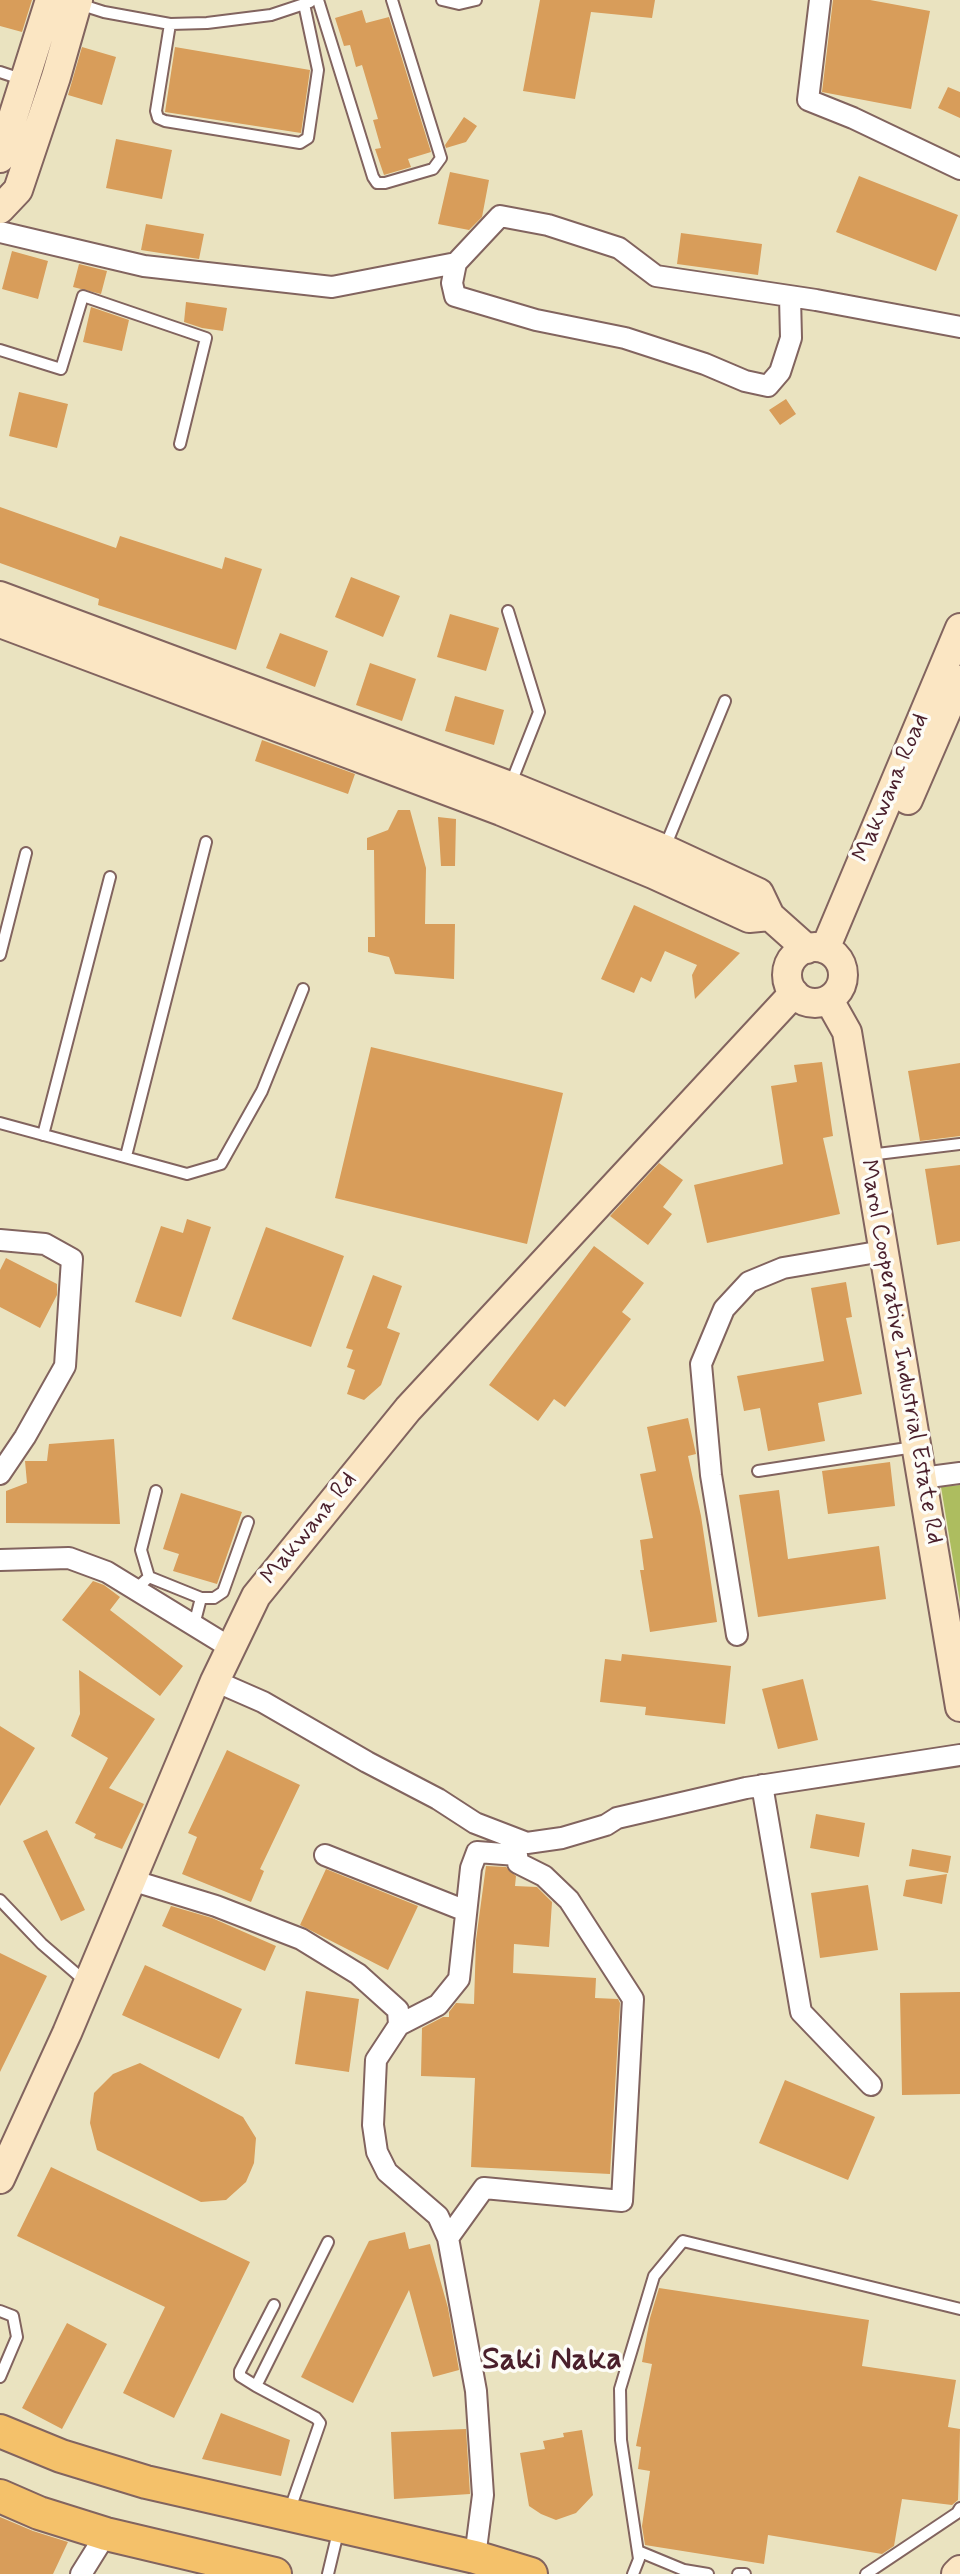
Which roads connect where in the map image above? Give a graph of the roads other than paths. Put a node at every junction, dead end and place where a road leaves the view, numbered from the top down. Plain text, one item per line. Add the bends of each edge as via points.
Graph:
1 (317, 0) edge
2 (392, 0) edge
3 (442, 0) edge
4 (476, 0) edge
5 (820, 0) edge
6 (68, 1) edge
7 (304, 4) junction
8 (170, 24) junction
9 (13, 76) edge
10 (0, 158) edge
11 (960, 169) edge
12 (6, 193) edge
13 (0, 232) edge
14 (456, 263) junction
15 (790, 297) junction
16 (960, 327) edge
17 (0, 350) edge
18 (180, 444) dead end
19 (0, 596) edge
20 (508, 611) dead end
21 (0, 623) edge
22 (960, 628) edge
23 (960, 680) edge
24 (725, 701) dead end
25 (904, 785) junction
26 (505, 798) junction
27 (206, 842) dead end
28 (26, 853) dead end
29 (658, 862) junction
30 (110, 877) dead end
31 (824, 953) junction
32 (0, 955) edge
33 (303, 989) dead end
34 (794, 993) junction
35 (829, 1000) junction
36 (0, 1123) edge
37 (43, 1135) junction
38 (960, 1144) edge
39 (867, 1155) junction
40 (126, 1156) junction
41 (0, 1240) edge
42 (883, 1251) junction
43 (916, 1447) junction
44 (758, 1471) dead end
45 (960, 1473) edge
46 (0, 1474) edge
47 (922, 1478) junction
48 (156, 1491) dead end
49 (248, 1522) dead end
50 (0, 1560) edge
51 (142, 1583) junction
52 (201, 1598) junction
53 (194, 1625) junction
54 (737, 1635) dead end
55 (231, 1648) junction
56 (215, 1681) junction
57 (960, 1707) edge
58 (960, 1755) edge
59 (762, 1785) junction
60 (325, 1855) dead end
61 (131, 1880) junction
62 (0, 1900) edge
63 (466, 1911) junction
64 (88, 1983) junction
65 (399, 2025) junction
66 (871, 2085) dead end
67 (0, 2179) edge
68 (448, 2238) junction
69 (328, 2242) dead end
70 (274, 2305) dead end
71 (960, 2309) edge
72 (0, 2311) edge
73 (0, 2377) edge
74 (256, 2386) junction
75 (0, 2431) edge
76 (0, 2496) edge
77 (960, 2508) edge
78 (288, 2514) junction
79 (340, 2526) junction
80 (106, 2534) junction
81 (638, 2551) junction
82 (475, 2557) junction
83 (960, 2570) edge
84 (81, 2574) edge
85 (275, 2574) edge
86 (328, 2574) edge
87 (531, 2574) edge
88 (633, 2574) edge
89 (708, 2574) edge
90 (738, 2574) edge
91 (745, 2574) edge
92 (866, 2574) edge
93 (956, 2574) edge

1 - 2 lane via 377,183 433,169 441,158
1 - 7 lane
3 - 4 lane
5 - 11 street via 808,100
6 - 8 lane
6 - 9 street
6 - 12 street via 56,77
7 - 8 lane via 271,15
7 - 8 lane via 318,70 308,138 300,143 158,118
9 - 10 street
13 - 14 street via 144,266 332,287
14 - 15 street via 500,216 619,248 656,276
14 - 15 street via 455,296 625,338 768,386 780,372 791,338
15 - 16 street
17 - 18 lane via 61,369 83,296 206,338
19 - 26 street
20 - 26 lane via 539,712
21 - 26 street
22 - 25 street, Makwana Road
23 - 25 street, Makwana Road
24 - 29 lane
25 - 31 street, Makwana Road
26 - 29 street
27 - 40 lane
28 - 32 lane
29 - 31 street via 759,893 770,916
30 - 37 lane
31 - 34 street via 793,958 787,979
31 - 35 street via 843,971 843,982
33 - 40 lane via 262,1091 221,1164 187,1174
34 - 35 street via 808,1002
34 - 55 street, Makwana Rd via 408,1409 256,1596
35 - 39 street, Marol Cooperative Industrial Estate Rd via 847,1032
36 - 37 lane
37 - 40 lane
38 - 39 lane
39 - 42 street, Marol Cooperative Industrial Estate Rd
41 - 46 street via 45,1244 72,1259 65,1366
42 - 43 street, Marol Cooperative Industrial Estate Rd
42 - 54 street via 783,1268 749,1282 724,1309 701,1364 711,1475
43 - 44 lane
43 - 47 street, Marol Cooperative Industrial Estate Rd
45 - 47 street
47 - 57 street, Marol Cooperative Industrial Estate Rd
48 - 51 lane via 141,1550
49 - 52 lane via 223,1592
50 - 51 street via 69,1558
51 - 52 lane
51 - 53 street
52 - 53 lane
53 - 55 street
55 - 56 street, Makwana Rd
56 - 59 street via 263,1702 475,1823 527,1843
56 - 61 street, Makwana Rd
58 - 59 street
59 - 66 street via 801,2012
60 - 63 street
61 - 64 street, Makwana Rd
61 - 65 street via 301,1939 358,1974 398,2010
62 - 64 lane
63 - 65 street via 459,1979 438,2005
63 - 68 street via 477,1852 517,1855 518,1863 544,1876 569,1900 633,1999 622,2201 484,2188
64 - 67 street, Makwana Rd
65 - 68 street via 376,2060 377,2152 387,2172 438,2216
68 - 82 street via 476,2391 483,2495
69 - 74 lane
70 - 74 lane via 240,2371
71 - 81 lane via 683,2241 654,2276 620,2389 621,2440
72 - 73 lane via 13,2316 17,2337
74 - 78 lane via 320,2423
75 - 78 main road via 146,2482
76 - 80 main road
77 - 92 lane
78 - 79 main road
79 - 82 main road
79 - 86 lane
80 - 84 street
80 - 85 main road
81 - 88 lane
81 - 89 lane
82 - 87 main road
83 - 93 street
90 - 91 lane

